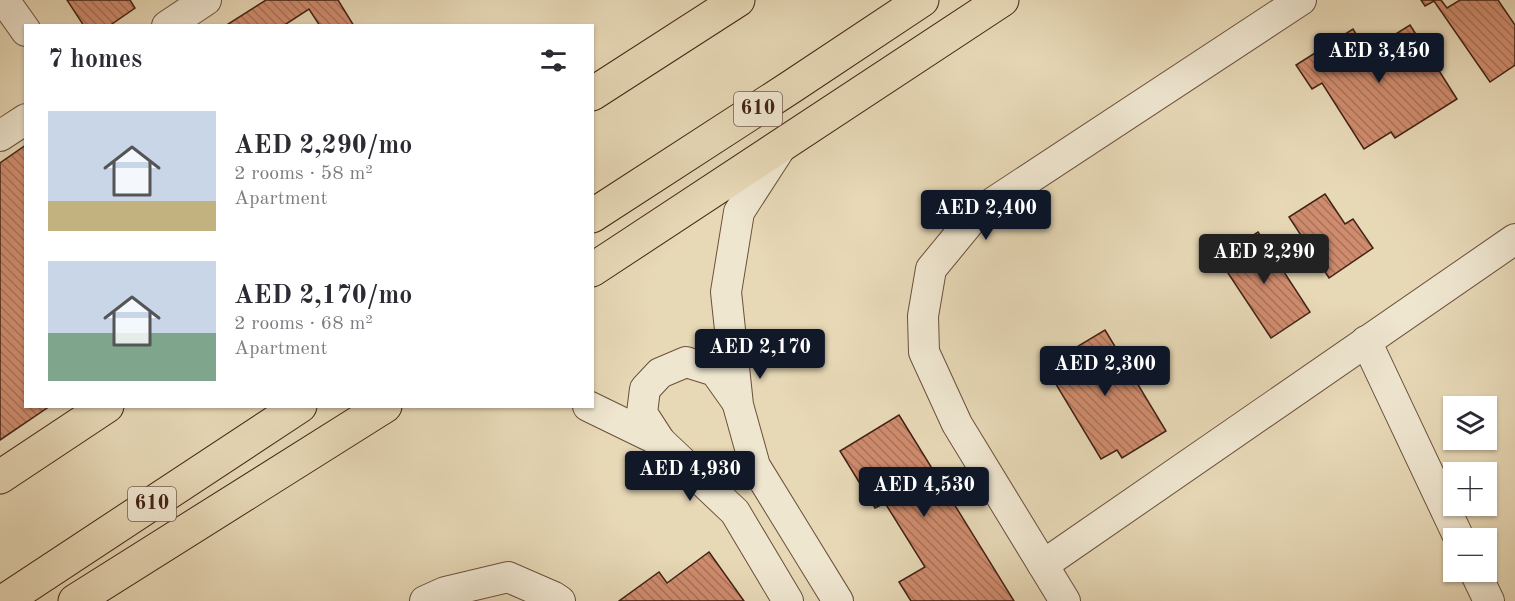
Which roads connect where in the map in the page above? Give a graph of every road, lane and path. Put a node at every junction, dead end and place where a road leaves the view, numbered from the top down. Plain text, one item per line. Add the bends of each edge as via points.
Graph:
1 (4, 0) edge
2 (206, 0) edge
3 (738, 0) edge
4 (922, 0) edge
5 (1002, 0) edge
6 (1301, 0) edge
7 (170, 24) edge
8 (24, 28) edge
9 (594, 93) edge
10 (24, 120) edge
11 (0, 136) edge
12 (781, 147) junction
13 (594, 215) edge
14 (1511, 250) edge
15 (594, 269) edge
16 (1366, 341) junction
17 (738, 405) junction
18 (104, 408) edge
19 (297, 408) edge
20 (382, 408) edge
21 (592, 408) edge
22 (660, 441) junction
23 (0, 477) edge
24 (1455, 528) edge
25 (1043, 565) junction
26 (1480, 582) edge
27 (4, 601) edge
28 (75, 601) edge
29 (425, 601) edge
30 (560, 601) edge
31 (788, 601) edge
32 (838, 601) edge
33 (1065, 601) edge
34 (1489, 601) edge

1 - 8 street
2 - 7 street
3 - 9 main road
4 - 13 main road, 610
5 - 12 main road
6 - 25 street via 977,213 931,269 924,316 924,352 957,424
10 - 11 street
12 - 15 main road
12 - 17 street via 739,212 726,292
14 - 16 street
16 - 24 street
16 - 25 street
17 - 22 street via 715,371 686,362 660,373 645,389 642,413
17 - 32 street via 754,466
18 - 23 main road
19 - 27 main road, 610
20 - 28 main road
21 - 22 street
22 - 31 street via 735,512
25 - 33 street
26 - 34 street
29 - 30 street via 445,592 508,577

